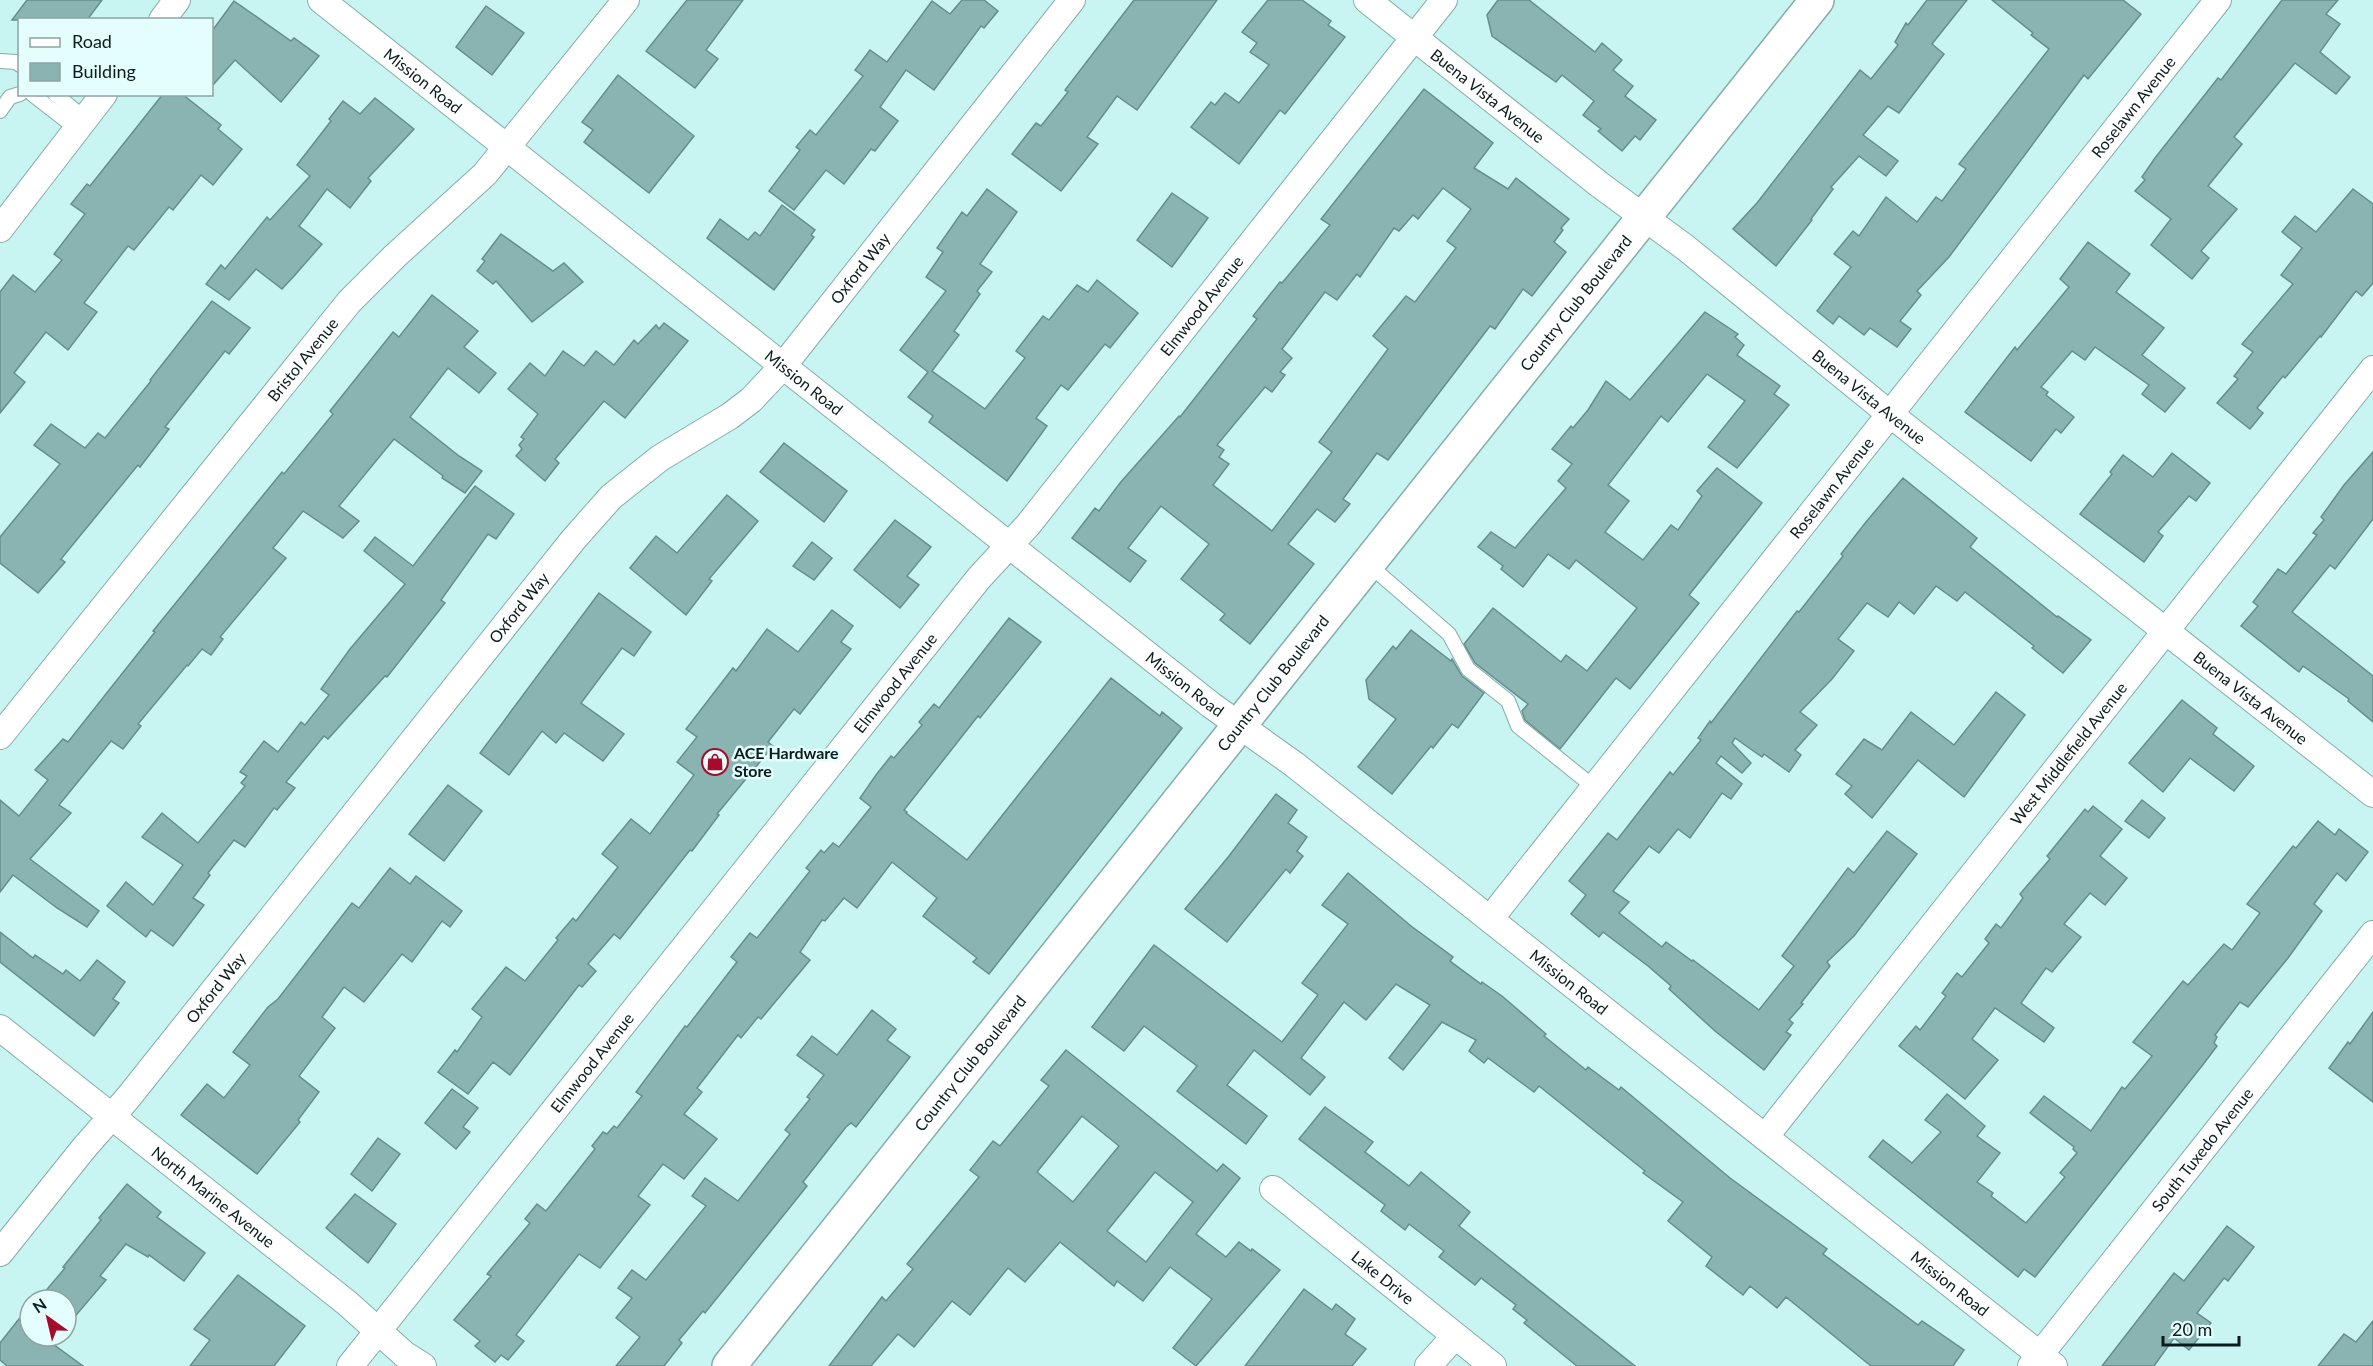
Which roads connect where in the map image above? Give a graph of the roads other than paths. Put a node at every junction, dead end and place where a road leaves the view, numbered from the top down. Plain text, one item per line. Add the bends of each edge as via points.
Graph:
1 (177, 0) edge
2 (321, 0) edge
3 (626, 0) edge
4 (1072, 0) edge
5 (1367, 0) edge
6 (1444, 0) edge
7 (1817, 0) edge
8 (2218, 0) edge
9 (164, 18) edge
10 (1414, 37) junction
11 (0, 61) edge
12 (18, 64) edge
13 (18, 95) edge
14 (35, 96) edge
15 (57, 96) edge
16 (102, 96) edge
17 (0, 111) edge
18 (81, 124) junction
19 (507, 148) junction
20 (1644, 218) junction
21 (0, 229) edge
22 (783, 366) junction
23 (2373, 369) edge
24 (1891, 415) junction
25 (1009, 545) junction
26 (1368, 564) junction
27 (2166, 631) junction
28 (1239, 726) junction
29 (0, 736) edge
30 (1595, 788) junction
31 (2373, 794) edge
32 (1490, 919) junction
33 (2373, 934) edge
34 (0, 1028) edge
35 (111, 1116) junction
36 (1765, 1137) junction
37 (1273, 1190) dead end
38 (0, 1253) edge
39 (378, 1330) junction
40 (1455, 1336) junction
41 (2042, 1362) edge
42 (350, 1366) edge
43 (423, 1366) edge
44 (729, 1366) edge
45 (1428, 1366) edge
46 (1493, 1366) edge

1 - 9 street
2 - 19 street, Mission Road
3 - 19 street, Bristol Avenue
4 - 22 street, Oxford Way
5 - 10 street, Buena Vista Avenue
6 - 10 street, Elmwood Avenue
7 - 20 street, Country Club Boulevard
8 - 24 street, Roselawn Avenue
10 - 20 street, Buena Vista Avenue
10 - 25 street, Elmwood Avenue
11 - 12 lane
13 - 17 lane via 10,97
14 - 18 lane
15 - 18 lane
16 - 18 street
18 - 21 street
19 - 22 street, Mission Road
19 - 29 street, Bristol Avenue via 478,182 349,302
20 - 24 street, Buena Vista Avenue
20 - 26 street, Country Club Boulevard
22 - 25 street, Mission Road
22 - 35 street, Oxford Way via 730,416 660,458 604,506 573,540
23 - 27 street, West Middlefield Avenue
24 - 27 street, Buena Vista Avenue
24 - 30 street, Roselawn Avenue
25 - 28 street, Mission Road
25 - 39 street, Elmwood Avenue via 971,587
26 - 28 street, Country Club Boulevard
26 - 30 lane via 1449,634 1468,669 1508,701 1518,726
27 - 31 street, Buena Vista Avenue
27 - 36 street, West Middlefield Avenue
28 - 32 street, Mission Road via 1295,765
28 - 44 street, Country Club Boulevard
30 - 32 street, Roselawn Avenue
32 - 36 street, Mission Road
33 - 41 street, South Tuxedo Avenue
34 - 35 street, North Marine Avenue
35 - 38 street, Oxford Way
35 - 39 street, North Marine Avenue
36 - 41 street, Mission Road
37 - 40 street, Lake Drive
39 - 42 street, Elmwood Avenue
39 - 43 street, North Marine Avenue
40 - 45 street
40 - 46 street, Lake Drive

